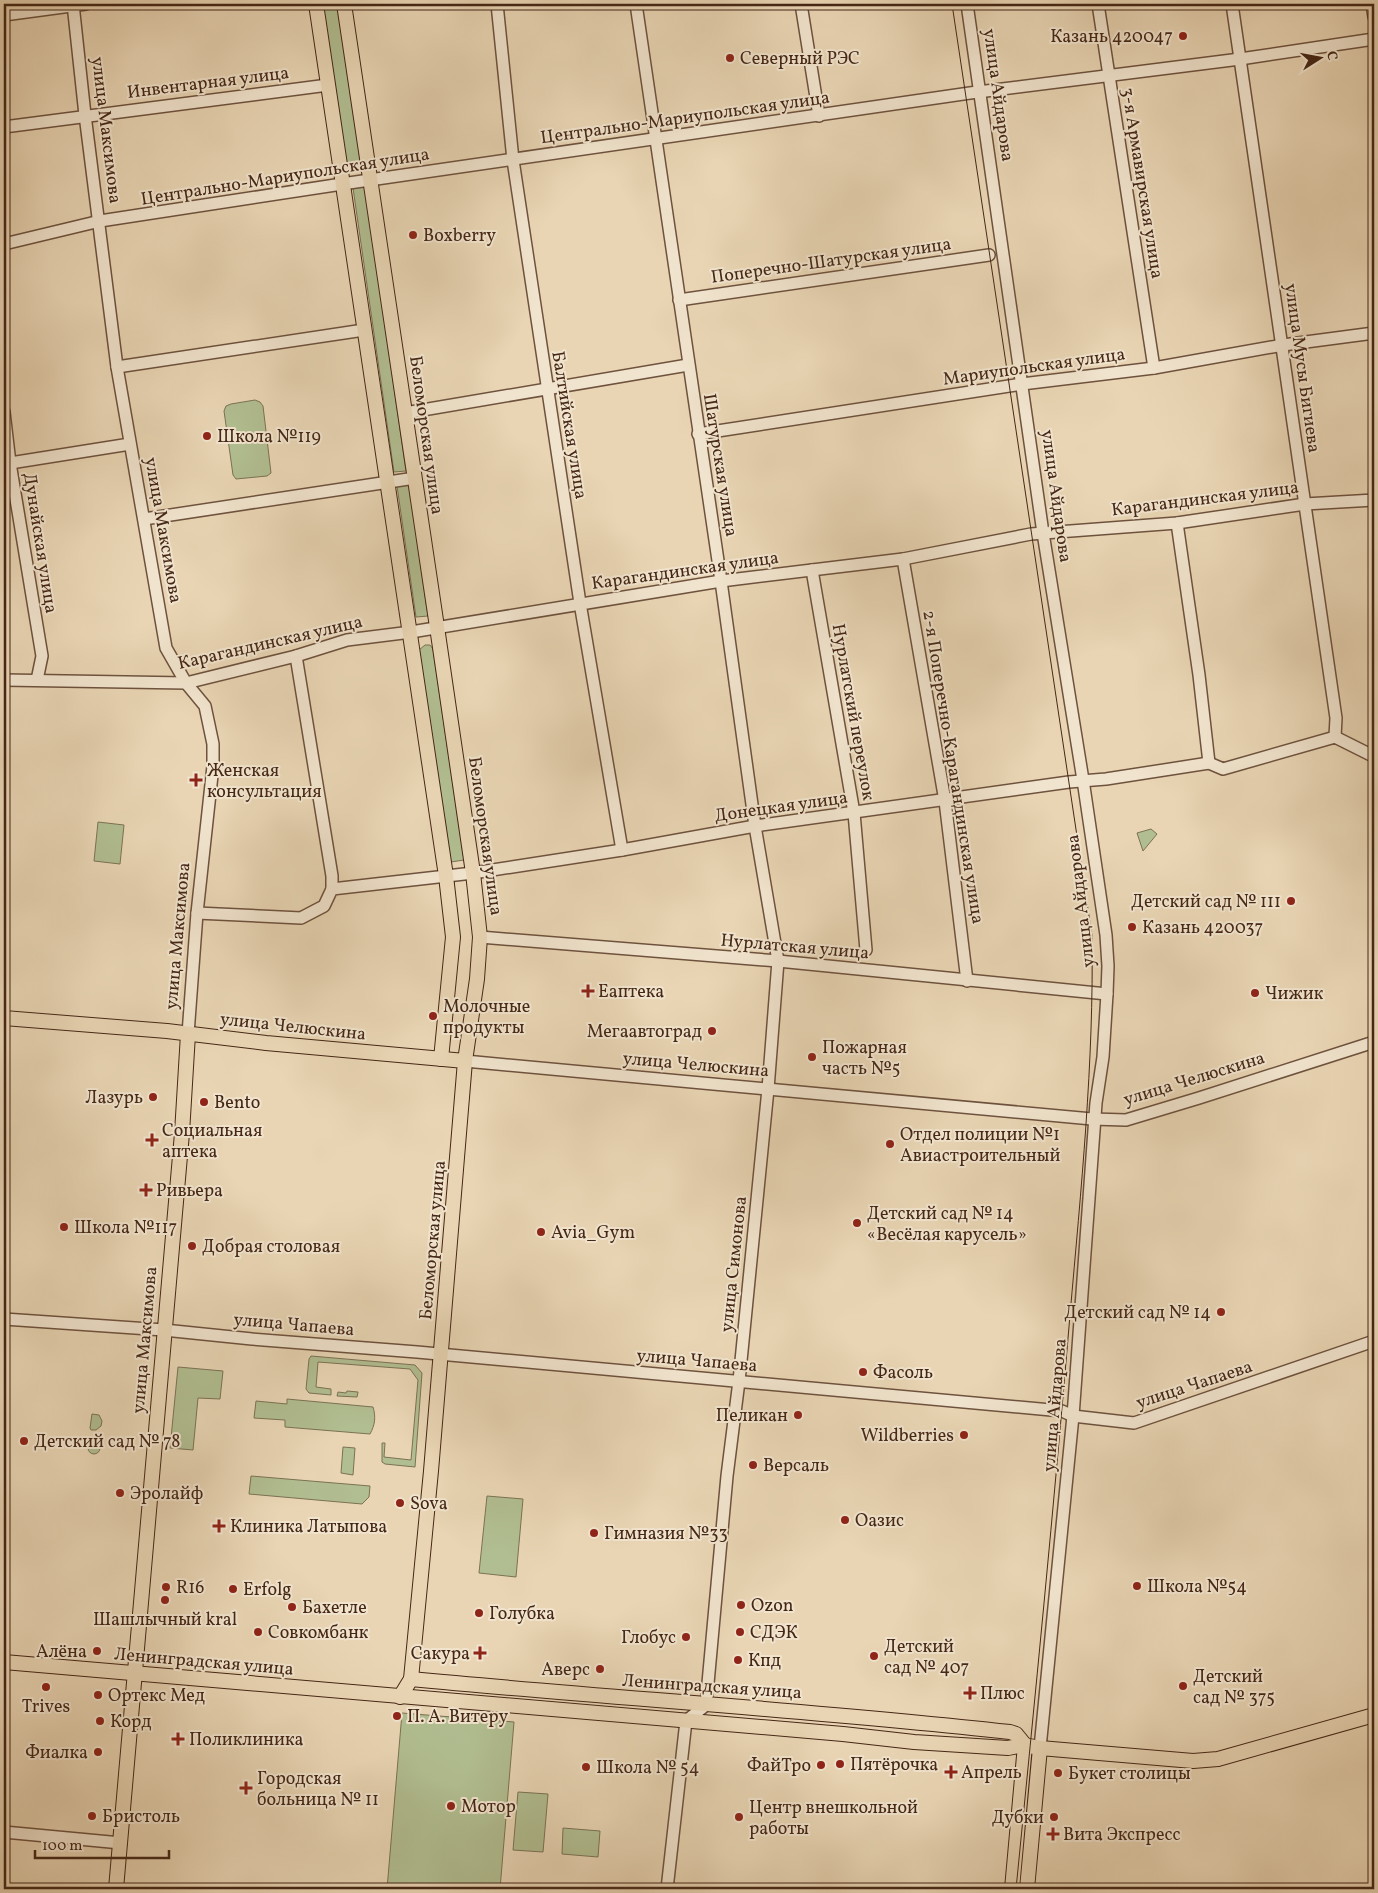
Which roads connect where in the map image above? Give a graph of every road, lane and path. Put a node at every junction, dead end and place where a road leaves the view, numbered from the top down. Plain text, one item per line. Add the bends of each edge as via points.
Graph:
1 (86, 4) edge
2 (316, 4) edge
3 (344, 4) edge
4 (497, 4) edge
5 (636, 4) edge
6 (801, 4) edge
7 (967, 4) edge
8 (1098, 4) edge
9 (1232, 4) edge
10 (1372, 4) edge
11 (73, 5) edge
12 (4, 15) edge
13 (1374, 17) edge
14 (1374, 39) edge
15 (1240, 59) junction
16 (1108, 76) junction
17 (328, 85) junction
18 (980, 92) junction
19 (85, 115) junction
20 (819, 116) junction
21 (4, 127) edge
22 (656, 138) junction
23 (513, 160) junction
24 (370, 180) junction
25 (342, 184) junction
26 (100, 222) junction
27 (4, 244) edge
28 (989, 255) dead end
29 (679, 300) junction
30 (364, 330) junction
31 (1374, 332) edge
32 (1283, 345) junction
33 (688, 365) junction
34 (117, 367) junction
35 (1154, 368) junction
36 (1022, 384) junction
37 (547, 389) junction
38 (4, 412) edge
39 (405, 413) junction
40 (698, 434) junction
41 (130, 444) junction
42 (7, 464) edge
43 (415, 478) junction
44 (388, 482) junction
45 (1374, 500) edge
46 (1305, 504) junction
47 (144, 519) junction
48 (1176, 523) junction
49 (1043, 533) junction
50 (903, 559) junction
51 (812, 570) junction
52 (721, 581) junction
53 (580, 603) junction
54 (437, 627) junction
55 (411, 632) junction
56 (296, 656) junction
57 (4, 680) edge
58 (37, 680) junction
59 (186, 683) junction
60 (1334, 737) junction
61 (1373, 757) edge
62 (1209, 764) junction
63 (1083, 780) junction
64 (945, 801) junction
65 (854, 813) junction
66 (755, 826) junction
67 (622, 850) junction
68 (473, 873) junction
69 (446, 876) junction
70 (332, 889) junction
71 (197, 913) junction
72 (480, 937) junction
73 (866, 950) dead end
74 (778, 961) junction
75 (967, 981) junction
76 (1107, 994) junction
77 (4, 1018) edge
78 (188, 1034) junction
79 (1374, 1042) edge
80 (441, 1059) junction
81 (465, 1061) junction
82 (768, 1089) junction
83 (1095, 1119) junction
84 (4, 1319) edge
85 (164, 1330) junction
86 (1374, 1342) edge
87 (440, 1355) junction
88 (739, 1381) junction
89 (1073, 1416) junction
90 (4, 1662) edge
91 (134, 1675) junction
92 (412, 1679) junction
93 (400, 1697) junction
94 (706, 1705) junction
95 (1374, 1715) edge
96 (686, 1721) junction
97 (1025, 1745) junction
98 (1040, 1748) junction
99 (4, 1832) edge
100 (121, 1843) junction
101 (116, 1889) edge
102 (668, 1889) edge
103 (1012, 1889) edge
104 (1027, 1889) edge

1 - 11 street
2 - 17 main road
3 - 24 main road, Беломорская улица
4 - 23 street, Балтийская улица
5 - 22 street, Шатурская улица
6 - 20 street
7 - 18 street, улица Айдарова
8 - 16 street, 3-я Армавирская улица
9 - 15 street, улица Мусы Бигиева
10 - 13 street
11 - 12 street
11 - 19 street, улица Максимова
14 - 15 street, Центрально-Мариупольская улица
15 - 16 street, Центрально-Мариупольская улица
15 - 32 street, улица Мусы Бигиева
16 - 18 street, Центрально-Мариупольская улица
16 - 35 street, 3-я Армавирская улица
17 - 19 street, Инвентарная улица
17 - 25 main road
18 - 20 street, Центрально-Мариупольская улица
18 - 36 street, улица Айдарова
19 - 21 street, Инвентарная улица
19 - 26 street, улица Максимова
20 - 22 street, Центрально-Мариупольская улица
22 - 23 street, Центрально-Мариупольская улица
22 - 29 street, Шатурская улица
23 - 24 street, Центрально-Мариупольская улица
23 - 37 street, Балтийская улица
24 - 25 street, Центрально-Мариупольская улица
24 - 39 main road, Беломорская улица
25 - 26 street, Центрально-Мариупольская улица
25 - 30 main road
26 - 27 street, Центрально-Мариупольская улица
26 - 34 street, улица Максимова
28 - 29 street, Поперечно-Шатурская улица
29 - 33 street, Шатурская улица
30 - 34 street
30 - 44 main road
31 - 32 street, Мариупольская улица
32 - 35 street, Мариупольская улица
32 - 46 street, улица Мусы Бигиева
33 - 37 street
33 - 40 street, Шатурская улица
34 - 41 street, улица Максимова
35 - 36 street, Мариупольская улица
36 - 40 street, Мариупольская улица
36 - 49 street, улица Айдарова
37 - 39 street
37 - 53 street, Балтийская улица
38 - 42 street, Дунайская улица
39 - 43 main road, Беломорская улица
40 - 52 street, Шатурская улица
41 - 42 street
41 - 47 street, улица Максимова
42 - 58 street, Дунайская улица via 42,656
43 - 44 street
43 - 54 main road, Беломорская улица
44 - 47 street
44 - 55 main road
45 - 46 street, Карагандинская улица
46 - 48 street, Карагандинская улица
46 - 60 street, улица Мусы Бигиева via 1336,718
47 - 59 street, улица Максимова via 166,648
48 - 49 street, Карагандинская улица
48 - 62 street
49 - 50 street, Карагандинская улица
49 - 63 street, улица Айдарова
50 - 51 street, Карагандинская улица
50 - 64 street, 2-я Поперечно-Карагандинская улица
51 - 52 street, Карагандинская улица
51 - 65 street, Нурлатский переулок
52 - 53 street, Карагандинская улица
52 - 66 street, Шатурская улица
53 - 54 street, Карагандинская улица
53 - 67 street, Балтийская улица
54 - 55 street, Карагандинская улица
54 - 68 main road, Беломорская улица
55 - 56 street, Карагандинская улица via 347,640
55 - 69 main road
56 - 59 street, Карагандинская улица
56 - 70 street
57 - 58 street, Карагандинская улица
58 - 59 street, Карагандинская улица
59 - 71 street, улица Максимова via 205,706 213,744
60 - 61 street
60 - 62 street, Донецкая улица via 1223,769
62 - 63 street, Донецкая улица
63 - 64 street, Донецкая улица
63 - 76 street, улица Айдарова via 1106,935
64 - 65 street, Донецкая улица
64 - 75 street, 2-я Поперечно-Карагандинская улица
65 - 66 street, Донецкая улица
65 - 73 street, Нурлатский переулок
66 - 67 street, Донецкая улица
66 - 74 street, Шатурская улица
67 - 68 street, Донецкая улица
68 - 69 street, Донецкая улица
68 - 72 main road, Беломорская улица
69 - 70 street, Донецкая улица
69 - 80 main road via 453,937
70 - 71 street via 324,906 301,918
71 - 78 street, улица Максимова
72 - 74 street, Нурлатская улица
72 - 81 main road, Беломорская улица
74 - 75 street, Нурлатская улица
74 - 82 street, улица Симонова
75 - 76 street, Нурлатская улица
76 - 83 street, улица Айдарова
77 - 78 main road, улица Челюскина
78 - 80 main road, улица Челюскина
78 - 85 main road, улица Максимова
79 - 83 street, улица Челюскина via 1126,1120
80 - 81 main road, улица Челюскина
81 - 82 street, улица Челюскина
81 - 87 main road, Беломорская улица
82 - 83 street, улица Челюскина
82 - 88 street, улица Симонова
83 - 89 street, улица Айдарова
84 - 85 street, улица Чапаева
85 - 87 street, улица Чапаева
85 - 91 main road, улица Максимова
86 - 89 street, улица Чапаева via 1134,1422
87 - 88 street, улица Чапаева
87 - 92 main road, Беломорская улица
88 - 89 street, улица Чапаева via 1062,1412
88 - 94 street, улица Симонова
89 - 98 street, улица Айдарова
90 - 91 main road, Ленинградская улица
91 - 93 main road, Ленинградская улица
91 - 100 main road, улица Максимова
92 - 93 main road
92 - 94 main road, Ленинградская улица
93 - 96 main road, Ленинградская улица
94 - 96 street
94 - 97 main road, Ленинградская улица via 1010,1732
95 - 98 main road, Ленинградская улица via 1218,1759 1164,1759
96 - 97 main road, Ленинградская улица via 914,1742 1008,1748
96 - 102 street
97 - 98 main road, Ленинградская улица
97 - 103 main road
98 - 104 main road, улица Айдарова
99 - 100 street
100 - 101 main road, улица Максимова

